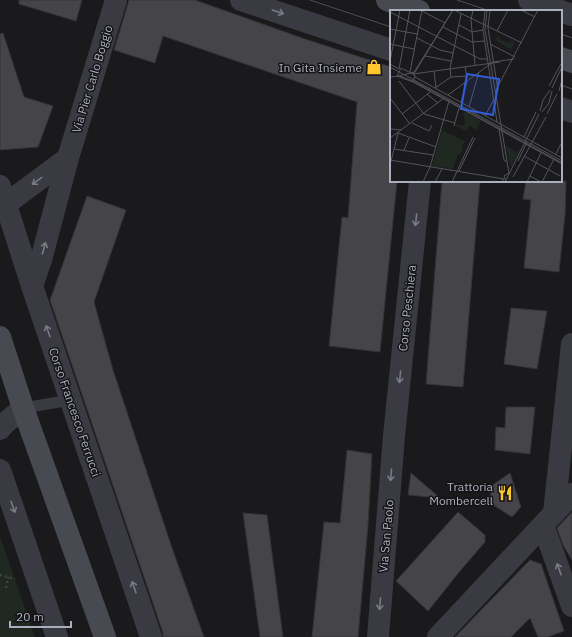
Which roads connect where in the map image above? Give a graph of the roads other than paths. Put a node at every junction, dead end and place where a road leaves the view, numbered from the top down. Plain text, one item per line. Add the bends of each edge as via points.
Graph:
1 (116, 0) edge
2 (241, 0) edge
3 (386, 0) edge
4 (529, 0) edge
5 (416, 10) edge
6 (560, 10) edge
7 (562, 11) edge
8 (572, 14) edge
9 (390, 50) edge
10 (562, 58) edge
11 (572, 62) edge
12 (562, 108) edge
13 (572, 112) edge
14 (68, 158) junction
15 (420, 182) edge
16 (2, 199) edge
17 (32, 286) junction
18 (0, 337) edge
19 (572, 344) edge
20 (71, 400) junction
21 (23, 408) junction
22 (0, 429) edge
23 (394, 436) joint
24 (0, 470) edge
25 (572, 494) edge
26 (549, 519) junction
27 (571, 597) edge
28 (57, 637) edge
29 (105, 637) edge
30 (151, 637) edge
31 (378, 637) edge
32 (438, 637) edge

1 - 14 street, Via Pier Carlo Boggio
2 -> 9 street
3 - 5 main road
4 - 6 street
7 - 8 street
10 - 11 main road
12 - 13 street
14 -> 16 street
17 -> 14 street, Via Pier Carlo Boggio
15 -> 23 street, Corso Peschiera
16 - 17 street, Corso Francesco Ferrucci
20 -> 17 street, Corso Francesco Ferrucci
18 - 21 main road
19 - 26 street
20 - 21 lane
30 -> 20 street, Corso Francesco Ferrucci
21 - 22 street
21 - 29 main road
23 -> 31 street, Via San Paolo
24 -> 28 street
25 - 26 street
27 -> 26 street
26 - 32 street

